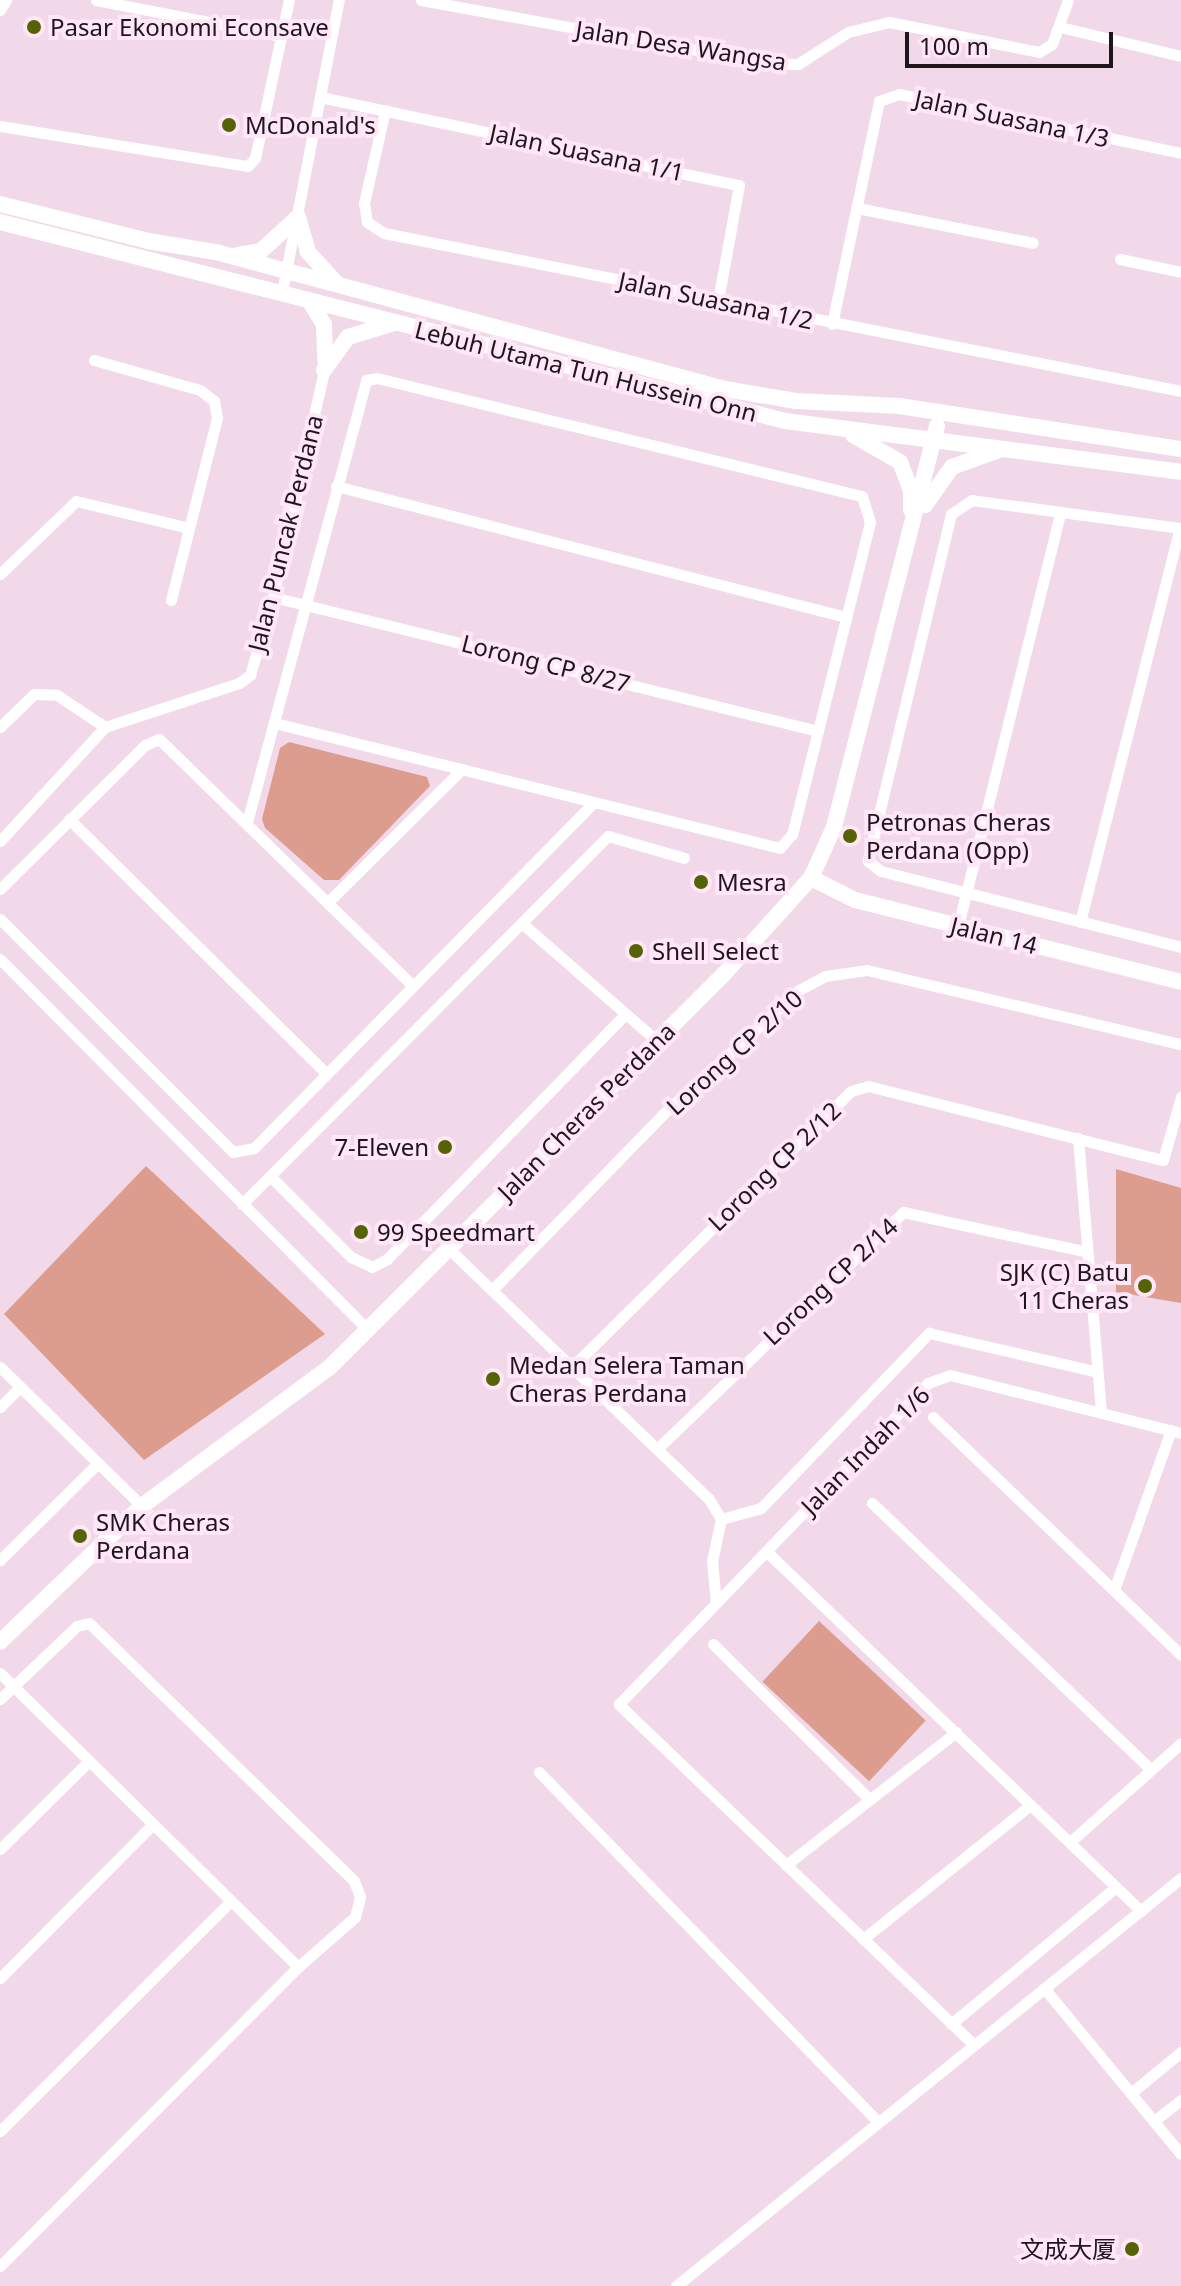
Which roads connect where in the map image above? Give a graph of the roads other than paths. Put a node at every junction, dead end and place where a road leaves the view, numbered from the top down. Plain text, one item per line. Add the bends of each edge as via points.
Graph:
1 (6, 0) edge
2 (96, 0) edge
3 (289, 0) edge
4 (339, 0) edge
5 (421, 0) edge
6 (1068, 0) edge
7 (0, 10) edge
8 (1060, 27) junction
9 (282, 36) junction
10 (1181, 56) edge
11 (320, 97) junction
12 (385, 110) junction
13 (0, 126) edge
14 (1181, 153) edge
15 (0, 204) edge
16 (857, 208) junction
17 (298, 217) junction
18 (0, 222) edge
19 (1033, 243) dead end
20 (227, 255) junction
21 (1120, 259) dead end
22 (287, 272) junction
23 (1181, 272) edge
24 (341, 287) junction
25 (282, 292) junction
26 (718, 300) junction
27 (310, 302) junction
28 (394, 323) junction
29 (832, 324) junction
30 (94, 360) dead end
31 (324, 370) junction
32 (1181, 391) edge
33 (860, 405) junction
34 (1028, 426) junction
35 (829, 427) junction
36 (935, 432) junction
37 (1008, 448) junction
38 (1181, 449) edge
39 (1181, 472) edge
40 (336, 486) junction
41 (1060, 513) junction
42 (189, 528) junction
43 (1180, 528) edge
44 (910, 539) junction
45 (0, 574) edge
46 (273, 597) junction
47 (171, 600) dead end
48 (306, 602) junction
49 (846, 617) junction
50 (275, 723) junction
51 (0, 727) edge
52 (105, 727) junction
53 (818, 731) junction
54 (462, 769) junction
55 (593, 803) junction
56 (69, 819) junction
57 (247, 822) junction
58 (0, 841) edge
59 (684, 858) dead end
60 (811, 878) junction
61 (0, 889) edge
62 (967, 893) junction
63 (328, 902) junction
64 (0, 919) edge
65 (1080, 922) junction
66 (524, 925) junction
67 (958, 926) junction
68 (1181, 947) edge
69 (0, 959) edge
70 (1181, 982) edge
71 (413, 986) junction
72 (625, 1014) junction
73 (657, 1041) junction
74 (1181, 1044) edge
75 (326, 1073) junction
76 (1181, 1097) edge
77 (1078, 1138) junction
78 (270, 1176) junction
79 (242, 1204) junction
80 (448, 1248) junction
81 (1088, 1252) junction
82 (492, 1290) junction
83 (366, 1328) junction
84 (0, 1367) edge
85 (572, 1367) junction
86 (1098, 1372) junction
87 (20, 1387) junction
88 (0, 1407) edge
89 (1101, 1411) junction
90 (933, 1417) dead end
91 (1176, 1431) edge
92 (657, 1449) junction
93 (98, 1463) junction
94 (872, 1503) dead end
95 (142, 1506) junction
96 (721, 1519) junction
97 (766, 1551) junction
98 (0, 1560) edge
99 (1114, 1590) junction
100 (716, 1603) junction
101 (0, 1642) edge
102 (713, 1644) dead end
103 (1181, 1655) edge
104 (0, 1673) edge
105 (13, 1686) junction
106 (0, 1699) edge
107 (956, 1732) junction
108 (1181, 1743) edge
109 (89, 1761) junction
110 (1150, 1769) junction
111 (539, 1772) dead end
112 (869, 1799) junction
113 (1030, 1805) junction
114 (153, 1824) junction
115 (1070, 1842) junction
116 (0, 1849) edge
117 (786, 1865) junction
118 (1181, 1878) edge
119 (1116, 1887) junction
120 (231, 1901) junction
121 (1141, 1911) junction
122 (863, 1939) junction
123 (298, 1967) junction
124 (0, 1978) edge
125 (1044, 1988) junction
126 (951, 2024) junction
127 (973, 2044) junction
128 (1181, 2052) edge
129 (1131, 2093) junction
130 (1181, 2100) edge
131 (877, 2121) junction
132 (1154, 2121) junction
133 (0, 2131) edge
134 (1181, 2154) edge
135 (0, 2266) edge
136 (676, 2286) edge

1 - 7 street
2 - 9 street
3 - 9 street
4 - 11 street
5 - 8 street, Jalan Desa Wangsa via 768,63 798,64 868,23 902,24 1039,52 1052,44
6 - 8 street
8 - 10 street
9 - 13 street via 253,163
11 - 12 street, Jalan Suasana 1/1
11 - 17 street
12 - 26 street, Jalan Suasana 1/2 via 364,203 367,222 384,233
12 - 26 street, Jalan Suasana 1/1 via 739,185
14 - 16 street, Jalan Suasana 1/3 via 899,94 879,101
15 - 20 main road, Lebuh Utama Tun Hussein Onn
16 - 19 street
16 - 29 street, Jalan Suasana 1/3
17 - 20 main road via 261,251
17 - 22 street
17 - 24 main road via 308,252
18 - 25 main road, Lebuh Utama Tun Hussein Onn
20 - 22 main road, Lebuh Utama Tun Hussein Onn
21 - 23 street
22 - 24 main road, Lebuh Utama Tun Hussein Onn
22 - 25 street
24 - 33 main road, Lebuh Utama Tun Hussein Onn via 725,389
25 - 27 main road, Lebuh Utama Tun Hussein Onn
26 - 29 street, Jalan Suasana 1/2
27 - 28 main road, Lebuh Utama Tun Hussein Onn
27 - 31 main road via 328,338
28 - 31 main road via 348,337
28 - 35 main road, Lebuh Utama Tun Hussein Onn via 747,412
29 - 32 street, Jalan Suasana 1/2
30 - 42 street via 200,390 214,401 217,418
31 - 46 street, Jalan Puncak Perdana
33 - 34 main road, Lebuh Utama Tun Hussein Onn
33 - 36 main road via 919,416
34 - 36 main road via 1001,428 951,420
34 - 38 main road, Lebuh Utama Tun Hussein Onn
35 - 36 main road, Lebuh Utama Tun Hussein Onn
35 - 44 main road via 859,436 900,462 911,491
36 - 37 main road, Lebuh Utama Tun Hussein Onn
36 - 44 main road, Jalan Cheras Perdana
37 - 39 main road, Lebuh Utama Tun Hussein Onn
37 - 44 main road via 952,467 933,489
40 - 48 street
40 - 49 street
40 - 49 street via 366,380 377,378 862,496 870,522
41 - 43 street
41 - 62 street
41 - 62 street via 972,500 951,514 868,861 881,871
42 - 45 street via 76,501
42 - 47 street
43 - 65 street
44 - 60 main road, Jalan Cheras Perdana via 834,827
46 - 48 street, Lorong CP 8/27
46 - 52 street, Jalan Puncak Perdana via 250,675
48 - 50 street
48 - 53 street, Lorong CP 8/27
49 - 53 street
50 - 54 street
50 - 57 street
51 - 52 street via 34,694 57,695
52 - 58 street, Jalan Puncak Perdana
53 - 55 street via 792,834 780,848
54 - 55 street
54 - 63 street
55 - 71 street
56 - 57 street via 145,745 159,739
56 - 61 street
56 - 75 street
57 - 63 street
59 - 66 street via 608,836
60 - 67 main road, Jalan 14 via 855,900
60 - 73 main road, Jalan Cheras Perdana
62 - 65 street
62 - 67 street
63 - 71 street
64 - 75 street via 233,1152 254,1148
65 - 68 street
66 - 72 street
66 - 78 street
67 - 70 main road, Jalan 14
69 - 79 street
71 - 75 street
72 - 73 street
72 - 78 street via 387,1259 372,1267 351,1257
73 - 80 main road, Jalan Cheras Perdana
74 - 82 street, Lorong CP 2/10 via 867,970 825,976 799,990 662,1115
76 - 77 street, Lorong CP 2/12 via 1163,1160
77 - 81 street
77 - 85 street, Lorong CP 2/12 via 868,1086 851,1091
78 - 79 street
79 - 83 street
80 - 82 street
80 - 83 main road, Jalan Cheras Perdana
81 - 86 street
81 - 92 street, Lorong CP 2/14 via 903,1212
82 - 85 street
83 - 95 main road, Jalan Cheras Perdana via 331,1366
84 - 87 street
85 - 92 street
86 - 89 street
86 - 96 street via 929,1333 761,1508
87 - 88 street
87 - 93 street
89 - 91 street, Jalan Indah 1/6
89 - 97 street, Jalan Indah 1/6 via 950,1375 928,1383
90 - 99 street
91 - 99 street
92 - 96 street via 709,1499
93 - 95 street
93 - 98 street
94 - 110 street
95 - 101 main road, Jalan Cheras Perdana
96 - 100 street via 712,1561
97 - 100 street, Jalan Indah 1/6
97 - 107 street
99 - 103 street
100 - 117 street, Jalan Indah 1/6 via 619,1704
102 - 112 street
104 - 105 street
105 - 106 street
105 - 109 street
105 - 123 street via 77,1626 89,1623 354,1881 360,1897 355,1917
107 - 112 street
107 - 113 street
108 - 110 street
109 - 114 street
109 - 116 street
110 - 115 street
111 - 131 street
112 - 117 street
113 - 115 street
113 - 122 street
114 - 120 street
114 - 124 street
115 - 119 street
117 - 122 street
118 - 121 street
119 - 121 street
119 - 126 street
120 - 123 street
120 - 133 street
121 - 125 street
122 - 126 street
123 - 135 street
125 - 127 street
125 - 129 street
126 - 127 street
127 - 131 street
128 - 129 street
129 - 132 street
130 - 132 street
131 - 136 street
132 - 134 street

